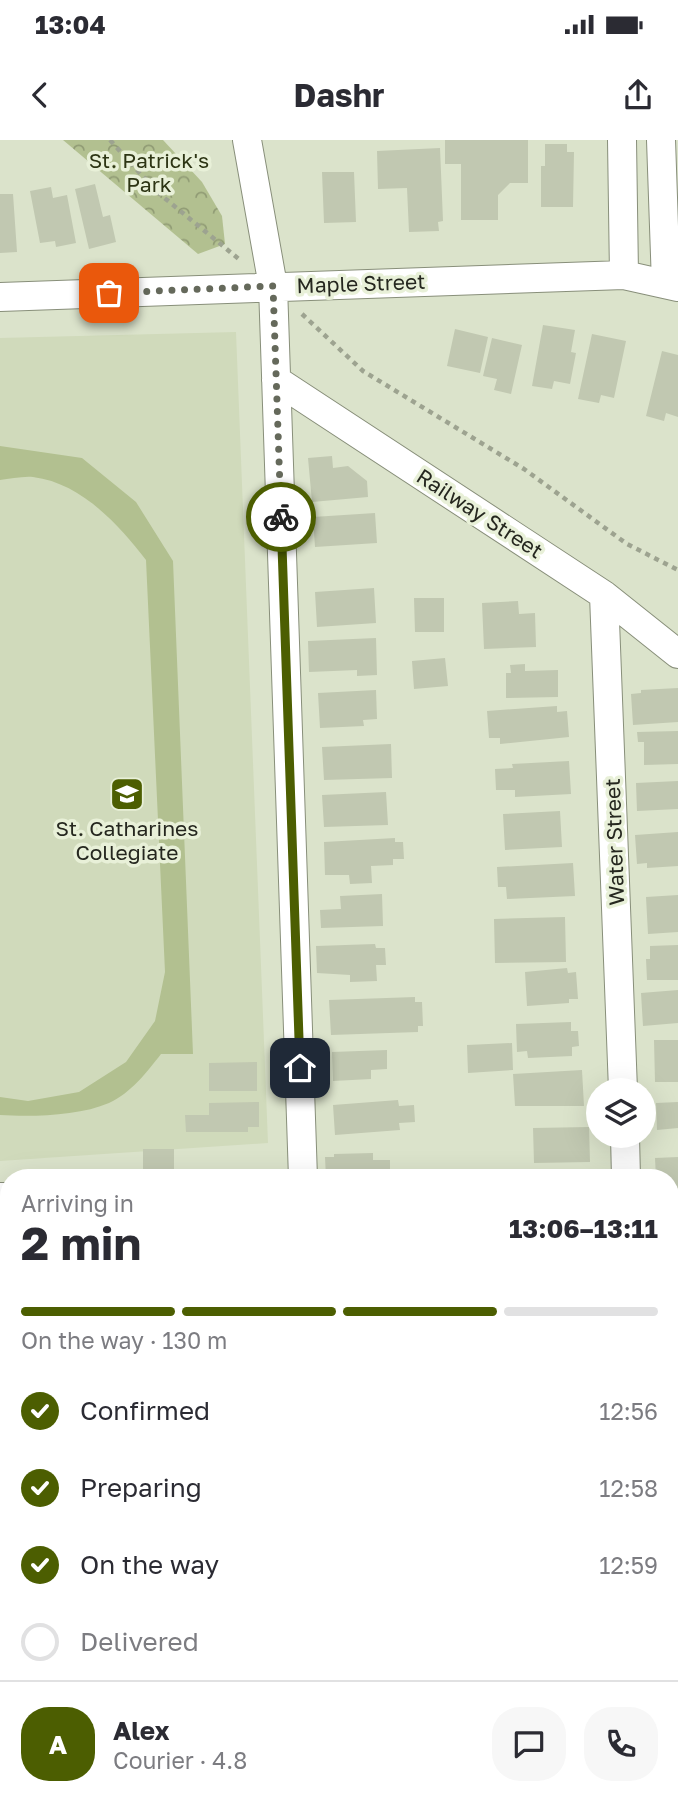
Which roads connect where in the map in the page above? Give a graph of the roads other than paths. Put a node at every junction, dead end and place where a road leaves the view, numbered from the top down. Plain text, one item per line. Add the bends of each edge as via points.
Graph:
1 (247, 140) edge
2 (622, 140) edge
3 (661, 140) edge
4 (624, 275) junction
5 (273, 286) junction
6 (672, 286) edge
7 (0, 297) edge
8 (276, 380) junction
9 (604, 594) junction
10 (678, 654) edge
11 (623, 1078) edge
12 (625, 1148) edge
13 (303, 1169) edge
14 (626, 1169) edge

1 - 5 street
2 - 4 street
3 - 6 street
4 - 5 street, Maple Street
4 - 6 street, Maple Street
5 - 7 street, Maple Street
5 - 8 street
8 - 9 street, Railway Street
8 - 13 street
9 - 10 street, Railway Street
9 - 11 street, Water Street
12 - 14 street

